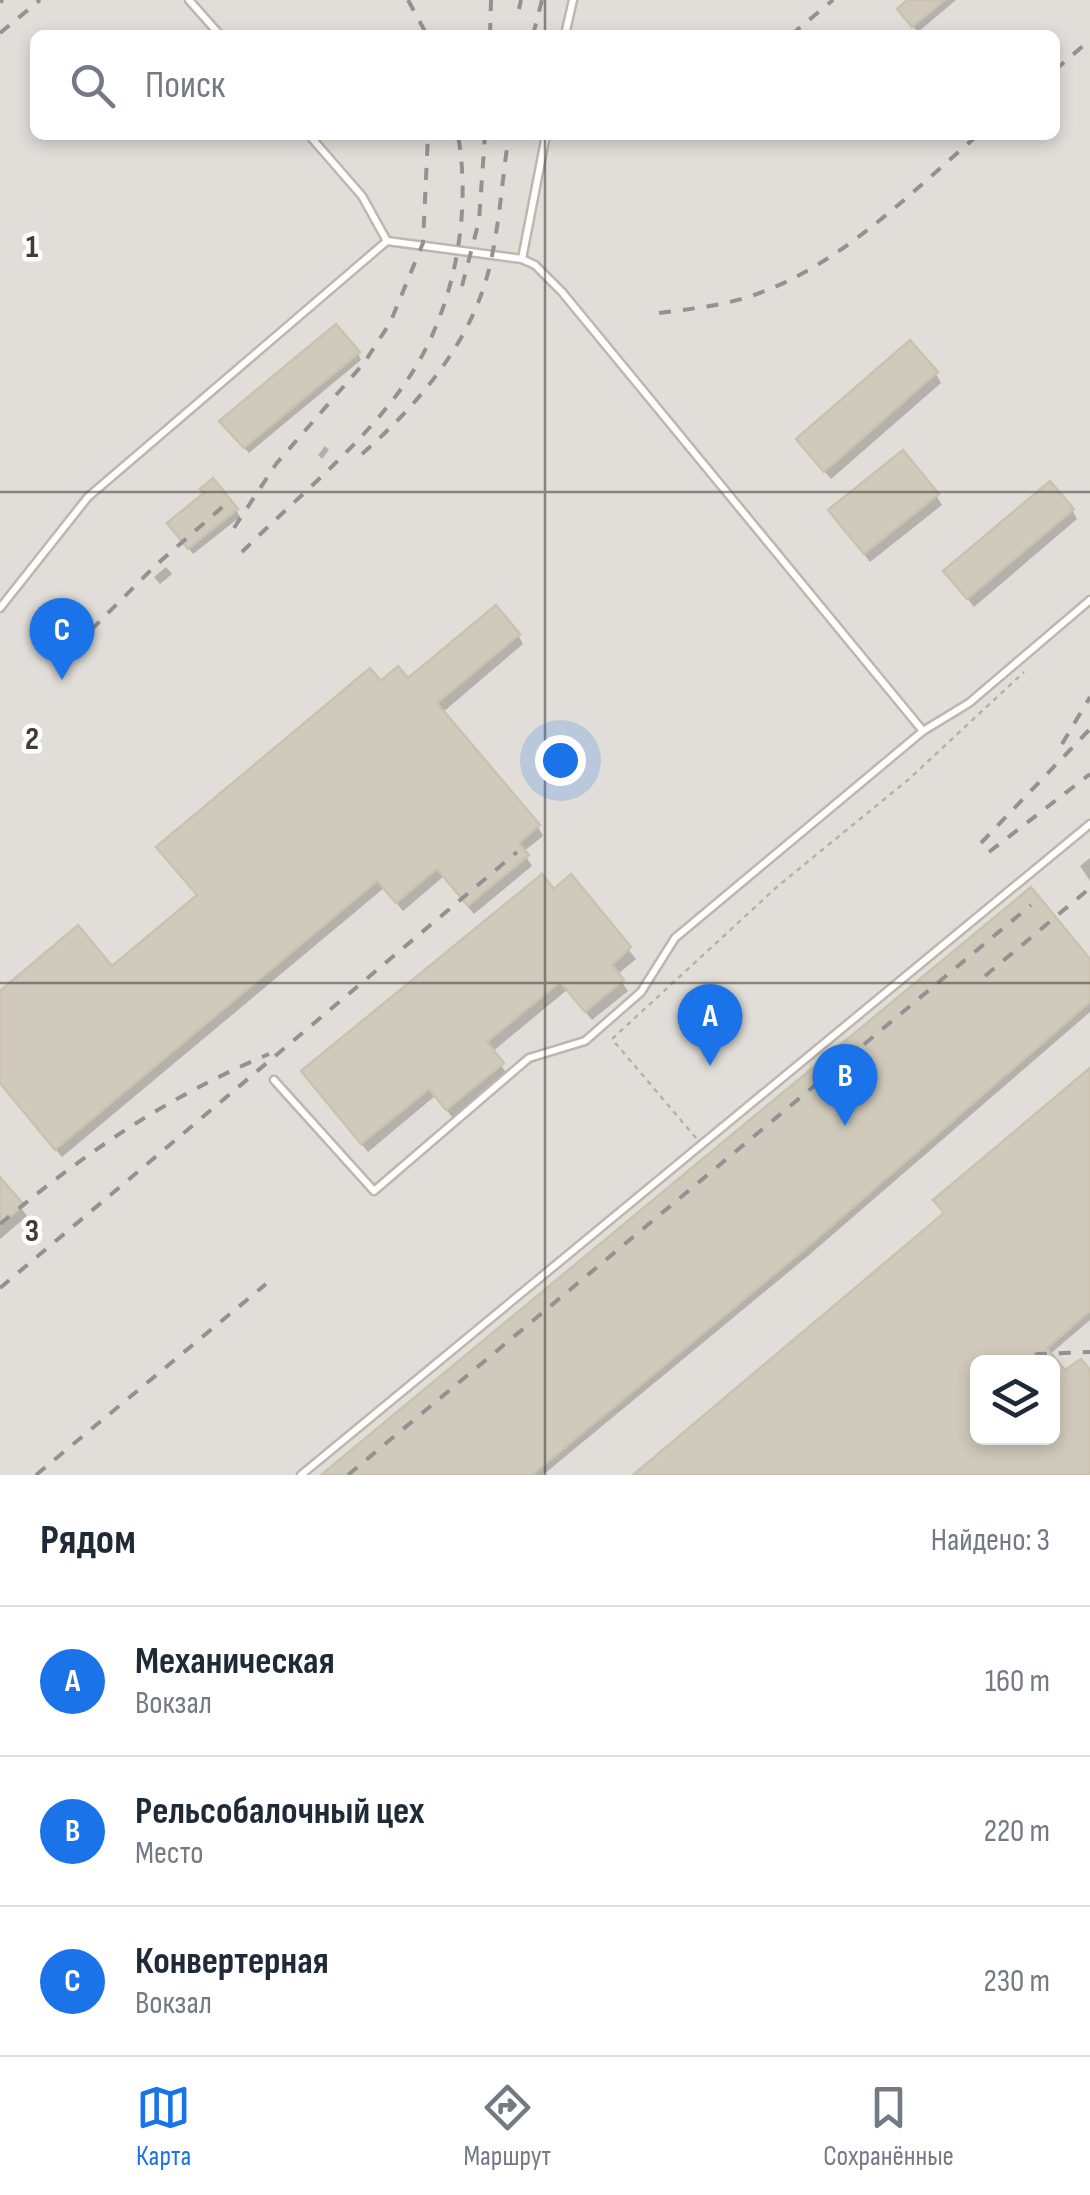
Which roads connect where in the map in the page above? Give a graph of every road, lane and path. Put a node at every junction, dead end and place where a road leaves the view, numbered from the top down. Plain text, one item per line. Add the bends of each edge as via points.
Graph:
1 (188, 0) edge
2 (573, 0) edge
3 (215, 30) edge
4 (566, 30) edge
5 (313, 140) edge
6 (545, 140) edge
7 (387, 240) junction
8 (522, 259) junction
9 (1090, 600) edge
10 (0, 608) edge
11 (1026, 670) dead end
12 (924, 731) junction
13 (1090, 824) edge
14 (274, 1080) dead end
15 (700, 1143) junction
16 (301, 1475) edge

1 - 3 lane
2 - 4 lane
5 - 7 lane via 362,196
6 - 8 lane
7 - 8 lane
7 - 10 lane via 88,497
8 - 12 lane via 562,292
9 - 12 lane via 969,703
11 - 15 path via 612,1039
12 - 14 lane via 675,938 641,992 585,1041 529,1058 374,1191
13 - 15 lane
15 - 16 lane

